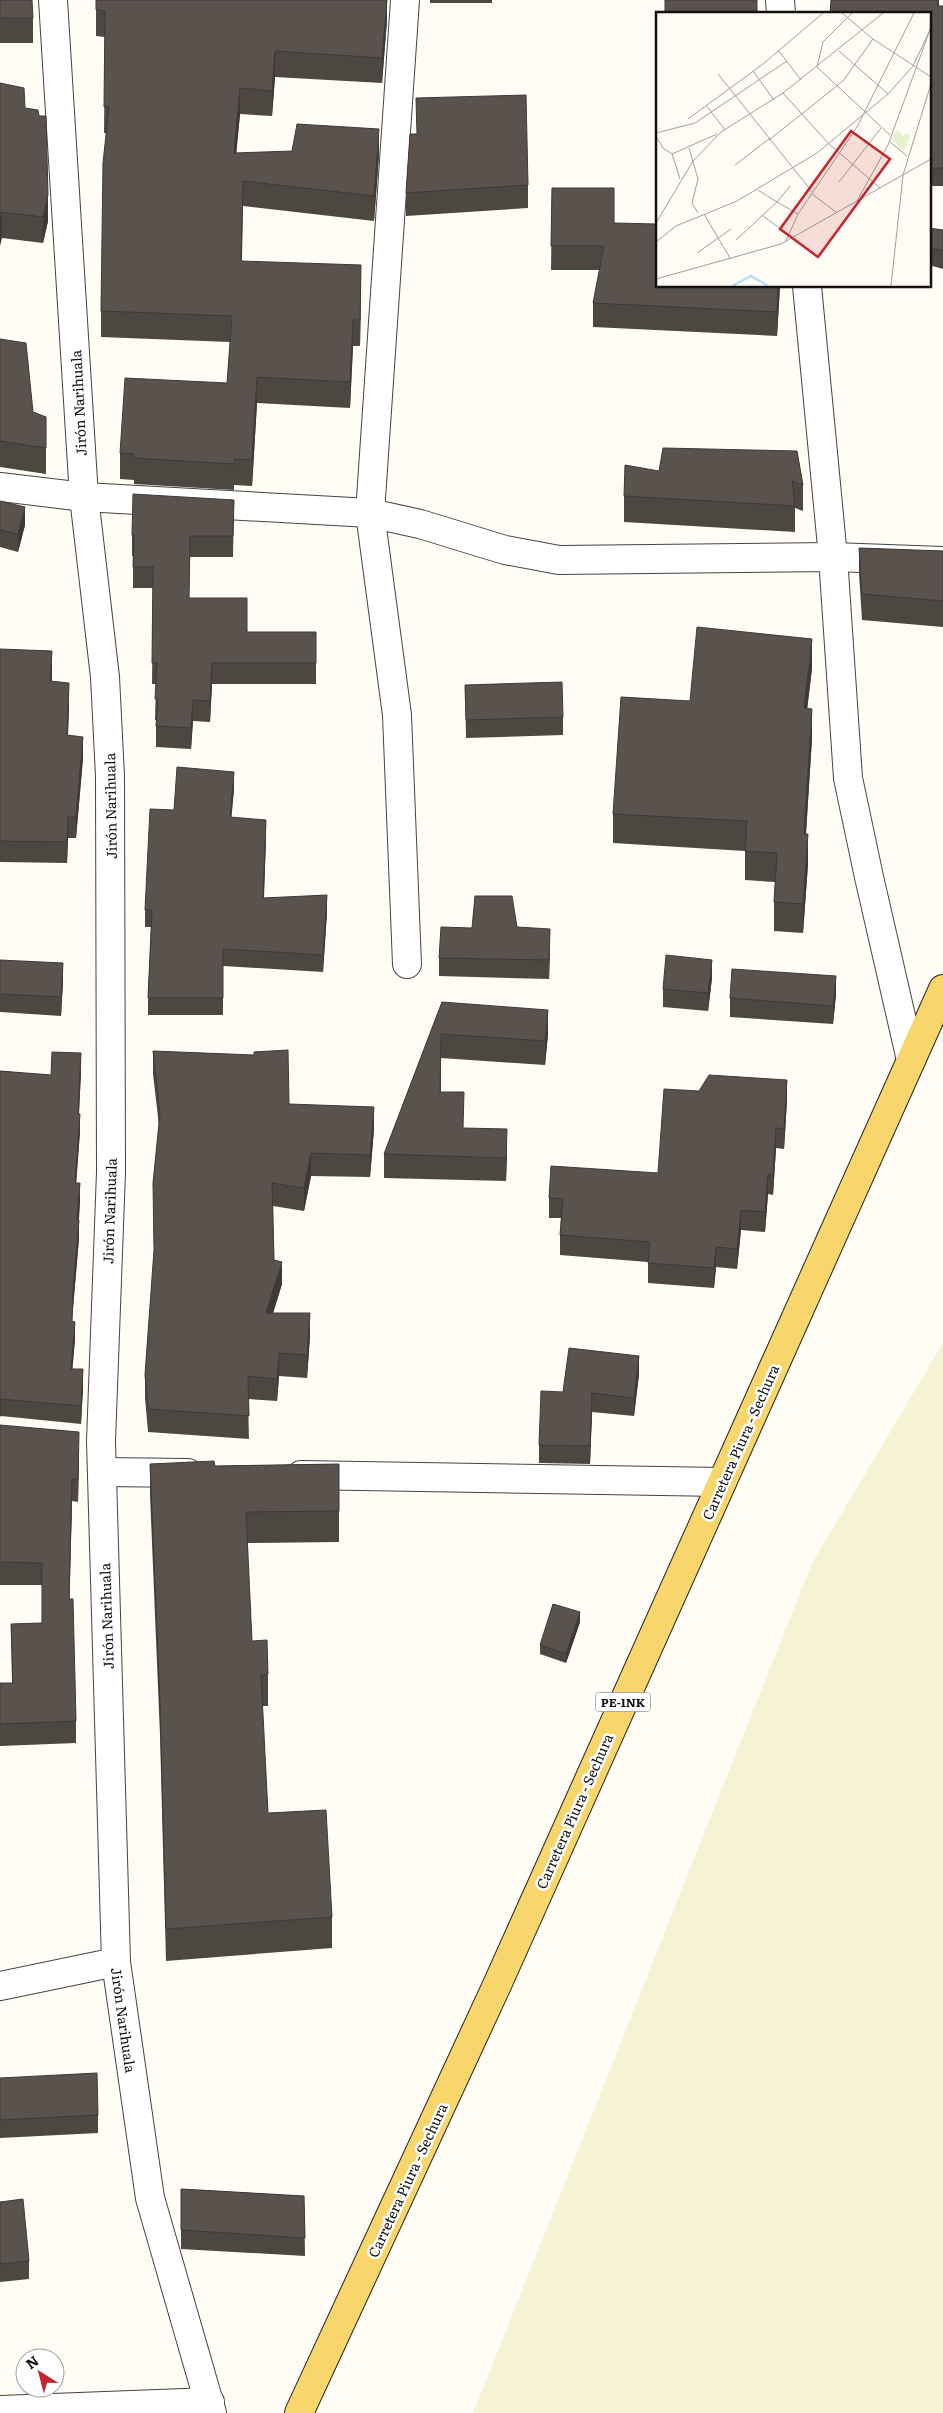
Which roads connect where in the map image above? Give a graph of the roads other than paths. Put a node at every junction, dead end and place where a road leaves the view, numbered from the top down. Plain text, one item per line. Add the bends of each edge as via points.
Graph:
1 (53, 0) edge
2 (405, 0) edge
3 (807, 288) edge
4 (0, 487) edge
5 (84, 497) junction
6 (370, 513) junction
7 (833, 557) junction
8 (943, 562) edge
9 (407, 964) dead end
10 (943, 989) edge
11 (910, 1060) junction
12 (73, 1438) edge
13 (101, 1440) junction
14 (103, 1472) junction
15 (212, 1474) edge
16 (272, 1475) edge
17 (722, 1482) junction
18 (116, 1962) junction
19 (0, 1986) edge
20 (211, 2407) edge
21 (0, 2410) edge
22 (300, 2413) edge

1 - 5 street, Jirón Narihuala
2 - 6 street
3 - 7 street
4 - 5 street
5 - 6 street
5 - 13 street, Jirón Narihuala via 105,677 110,776 110,1172
6 - 7 street via 420,524 505,550 559,560
6 - 9 street via 397,715
7 - 8 street
7 - 11 street via 848,778
10 - 11 main road, Carretera Piura - Sechura / PE-1NK
11 - 17 main road, Carretera Piura - Sechura / PE-1NK
12 - 13 street
13 - 14 street, Jirón Narihuala
14 - 15 street
14 - 18 street, Jirón Narihuala
16 - 17 street
17 - 22 main road, Carretera Piura - Sechura / PE-1NK via 497,1985
18 - 19 street
18 - 20 street, Jirón Narihuala via 150,2198
20 - 21 street

